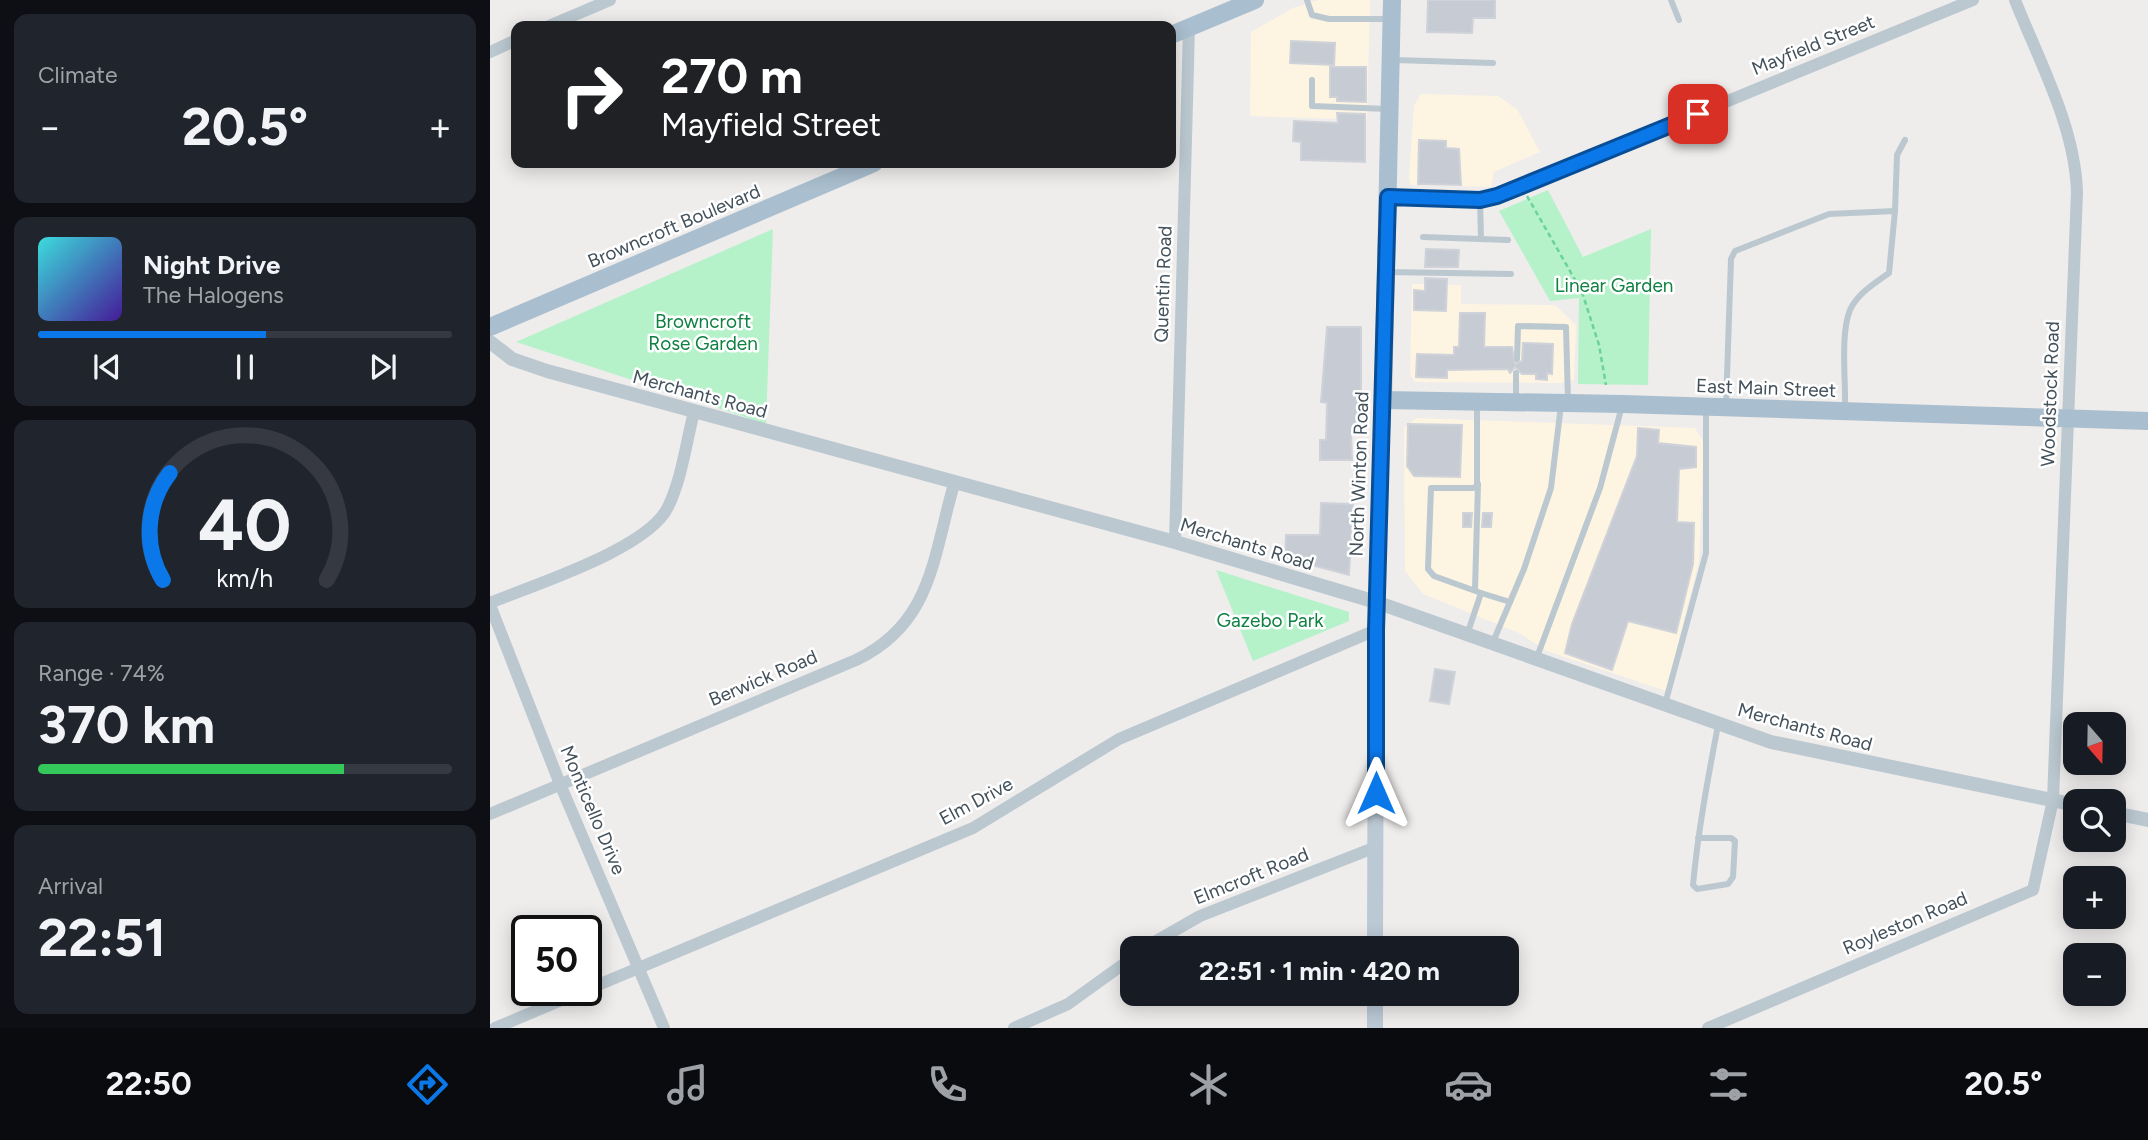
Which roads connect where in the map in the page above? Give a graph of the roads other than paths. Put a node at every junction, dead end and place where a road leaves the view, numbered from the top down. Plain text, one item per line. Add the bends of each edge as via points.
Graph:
1 (610, 0) edge
2 (1255, 0) edge
3 (1307, 0) edge
4 (1392, 0) edge
5 (1671, 0) edge
6 (1973, 0) edge
7 (2014, 0) edge
8 (1391, 19) junction
9 (1679, 20) dead end
10 (561, 21) edge
11 (1189, 27) junction
12 (1176, 33) edge
13 (511, 42) edge
14 (490, 52) edge
15 (1391, 60) junction
16 (1493, 63) dead end
17 (1312, 80) dead end
18 (1390, 109) junction
19 (1906, 140) dead end
20 (862, 168) edge
21 (1388, 197) junction
22 (1480, 200) junction
23 (1895, 211) junction
24 (1423, 237) dead end
25 (1481, 239) junction
26 (1508, 240) dead end
27 (1385, 272) junction
28 (1511, 274) dead end
29 (490, 327) edge
30 (490, 342) edge
31 (1517, 359) dead end
32 (1516, 373) dead end
33 (1383, 400) junction
34 (1477, 402) junction
35 (1515, 402) junction
36 (1565, 403) junction
37 (1623, 404) junction
38 (1706, 407) junction
39 (1726, 407) junction
40 (694, 412) junction
41 (1845, 412) junction
42 (2068, 418) junction
43 (2148, 421) edge
44 (954, 484) junction
45 (1478, 484) junction
46 (1175, 542) junction
47 (1478, 592) junction
48 (1376, 602) junction
49 (1510, 602) junction
50 (490, 604) edge
51 (1376, 630) junction
52 (1467, 635) junction
53 (1492, 644) junction
54 (1536, 659) junction
55 (1665, 704) junction
56 (1719, 723) junction
57 (560, 784) junction
58 (2053, 800) junction
59 (2063, 802) edge
60 (490, 814) edge
61 (2126, 815) edge
62 (2148, 820) edge
63 (1698, 838) junction
64 (1376, 847) junction
65 (1165, 936) edge
66 (1375, 936) edge
67 (1120, 967) edge
68 (639, 968) junction
69 (602, 983) edge
70 (548, 1006) edge
71 (1375, 1006) edge
72 (495, 1028) edge
73 (664, 1028) edge
74 (1014, 1028) edge
75 (1375, 1028) edge
76 (1708, 1028) edge

1 - 10 street
2 - 11 main road
3 - 8 lane via 1312,15 1329,19
4 - 8 main road, North Winton Road
5 - 9 lane
6 - 22 street, Mayfield Street
7 - 42 street, Woodstock Road via 2066,128 2076,171
8 - 15 main road, North Winton Road
11 - 12 main road
11 - 46 street, Quentin Road
13 - 14 street
15 - 16 lane
15 - 18 main road, North Winton Road
17 - 18 lane via 1312,106
18 - 21 main road, North Winton Road
19 - 23 lane via 1897,155
20 - 29 main road, Browncroft Boulevard
21 - 22 street, Mayfield Street
21 - 27 main road, North Winton Road
22 - 25 lane
23 - 39 lane via 1829,214 1735,251 1731,259
23 - 41 lane via 1889,273 1868,288 1850,310
24 - 25 lane
25 - 26 lane
27 - 28 lane
27 - 33 main road, North Winton Road
30 - 40 street, Merchants Road via 526,365
31 - 36 lane via 1518,326 1566,327
32 - 35 lane
33 - 34 main road, East Main Street
33 - 48 main road, North Winton Road
34 - 35 main road, East Main Street
34 - 45 lane
35 - 36 main road, East Main Street
36 - 37 main road, East Main Street
36 - 49 lane via 1551,488
37 - 38 main road, East Main Street
37 - 54 lane via 1600,488
38 - 39 main road, East Main Street
38 - 55 lane via 1706,553
39 - 41 main road, East Main Street
40 - 44 street, Merchants Road
40 - 50 street via 673,493 652,529 630,544
41 - 42 main road, East Main Street
42 - 43 main road, East Main Street
42 - 58 street, Woodstock Road
44 - 46 street, Merchants Road
44 - 57 street, Berwick Road via 923,594 908,623 886,643 856,660
45 - 47 lane
45 - 47 lane via 1474,488 1431,488 1428,569 1434,576
46 - 48 street, Merchants Road
47 - 49 lane
47 - 52 lane
48 - 51 main road, North Winton Road
48 - 52 street, Merchants Road
49 - 53 lane
50 - 57 street, Monticello Drive
51 - 64 main road, North Winton Road
51 - 68 street, Elm Drive via 1119,739 973,828
52 - 53 street, Merchants Road
53 - 54 street, Merchants Road
54 - 55 street, Merchants Road
55 - 56 street, Merchants Road
56 - 58 street, Merchants Road via 1840,758
56 - 63 lane
57 - 60 street, Berwick Road
57 - 68 street, Monticello Drive
58 - 59 street, Merchants Road
58 - 76 street, Royleston Road via 2033,890
61 - 62 street
63 - 63 lane via 1695,888 1728,884 1733,877 1735,841
64 - 65 street, Elmcroft Road via 1200,916
64 - 66 main road, North Winton Road
67 - 74 street via 1068,1004
68 - 69 street, Elm Drive
68 - 73 street, Monticello Drive
70 - 72 street, Elm Drive
71 - 75 main road

